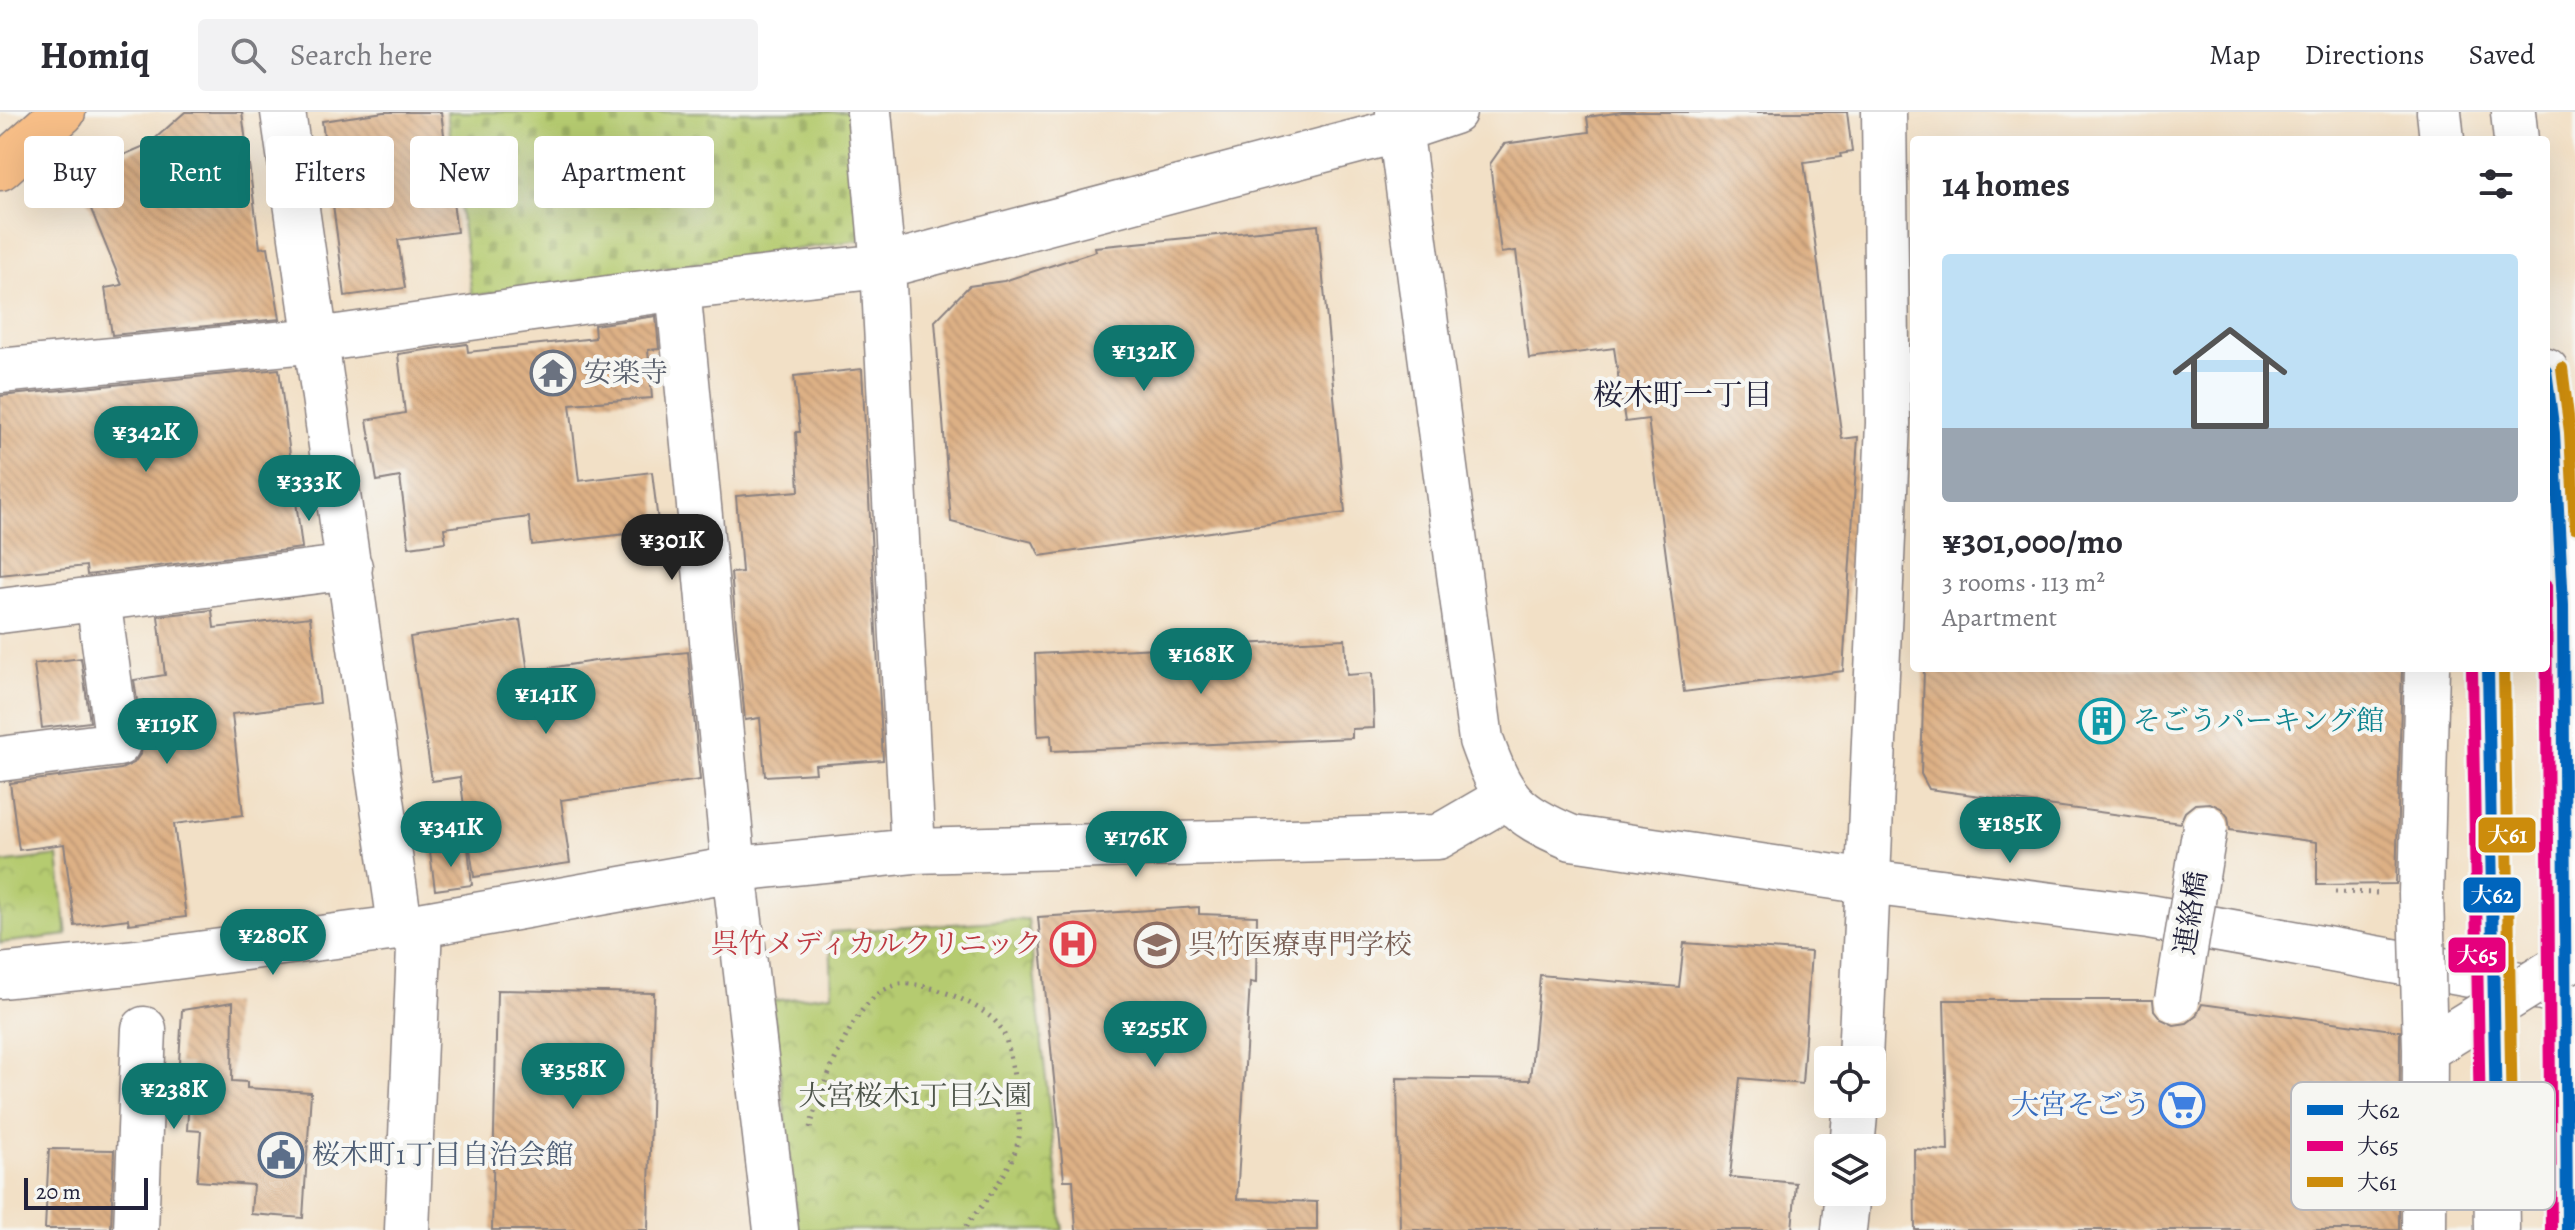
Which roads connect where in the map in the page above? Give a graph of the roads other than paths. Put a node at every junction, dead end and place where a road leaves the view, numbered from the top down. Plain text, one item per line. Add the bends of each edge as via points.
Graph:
1 (63, 112) edge
2 (283, 112) edge
3 (869, 112) edge
4 (1454, 112) edge
5 (1884, 112) edge
6 (2439, 112) edge
7 (2513, 112) edge
8 (1399, 121) edge
9 (2442, 136) edge
10 (2516, 136) edge
11 (0, 168) edge
12 (883, 266) junction
13 (678, 288) junction
14 (317, 340) junction
15 (0, 371) edge
16 (2550, 402) edge
17 (1901, 424) edge
18 (2575, 464) edge
19 (2550, 470) edge
20 (350, 567) junction
21 (98, 599) junction
22 (0, 611) edge
23 (2427, 672) edge
24 (2488, 672) edge
25 (0, 759) edge
26 (1507, 797) junction
27 (2205, 827) dead end
28 (913, 851) junction
29 (734, 869) junction
30 (1868, 882) junction
31 (410, 925) junction
32 (0, 976) edge
33 (2494, 980) junction
34 (2572, 981) edge
35 (2177, 1000) dead end
36 (144, 1029) dead end
37 (1861, 1046) edge
38 (2425, 1050) junction
39 (2425, 1082) edge
40 (2495, 1082) edge
41 (1847, 1206) edge
42 (2424, 1210) edge
43 (2497, 1210) edge
44 (136, 1230) edge
45 (407, 1230) edge
46 (776, 1230) edge
47 (1844, 1230) edge
48 (2424, 1230) edge
49 (2497, 1230) edge
50 (2567, 1230) edge

1 - 11 highway
2 - 14 street
3 - 12 street
4 - 8 street
5 - 17 street
6 - 9 street
7 - 10 street
8 - 12 street
8 - 26 street via 1481,740
12 - 13 street
12 - 28 street
13 - 14 street
13 - 29 street
14 - 15 street
14 - 20 street
16 - 34 street via 2563,605
17 - 30 street
18 - 19 street, bridge
20 - 21 street
20 - 31 street
21 - 22 street
21 - 25 street via 118,744
23 - 38 street, bridge via 2421,894
24 - 33 street
26 - 28 street via 1438,837
26 - 30 street via 1537,823 1572,838
27 - 35 street, 連絡橋, bridge
28 - 29 street
29 - 31 street
29 - 46 street
30 - 33 street via 2149,917
30 - 37 street
31 - 32 street
31 - 45 street
33 - 34 street
33 - 40 street
34 - 38 street, bridge
34 - 50 street
36 - 44 street
38 - 39 street, bridge
41 - 47 street
42 - 48 street, bridge
43 - 49 street

